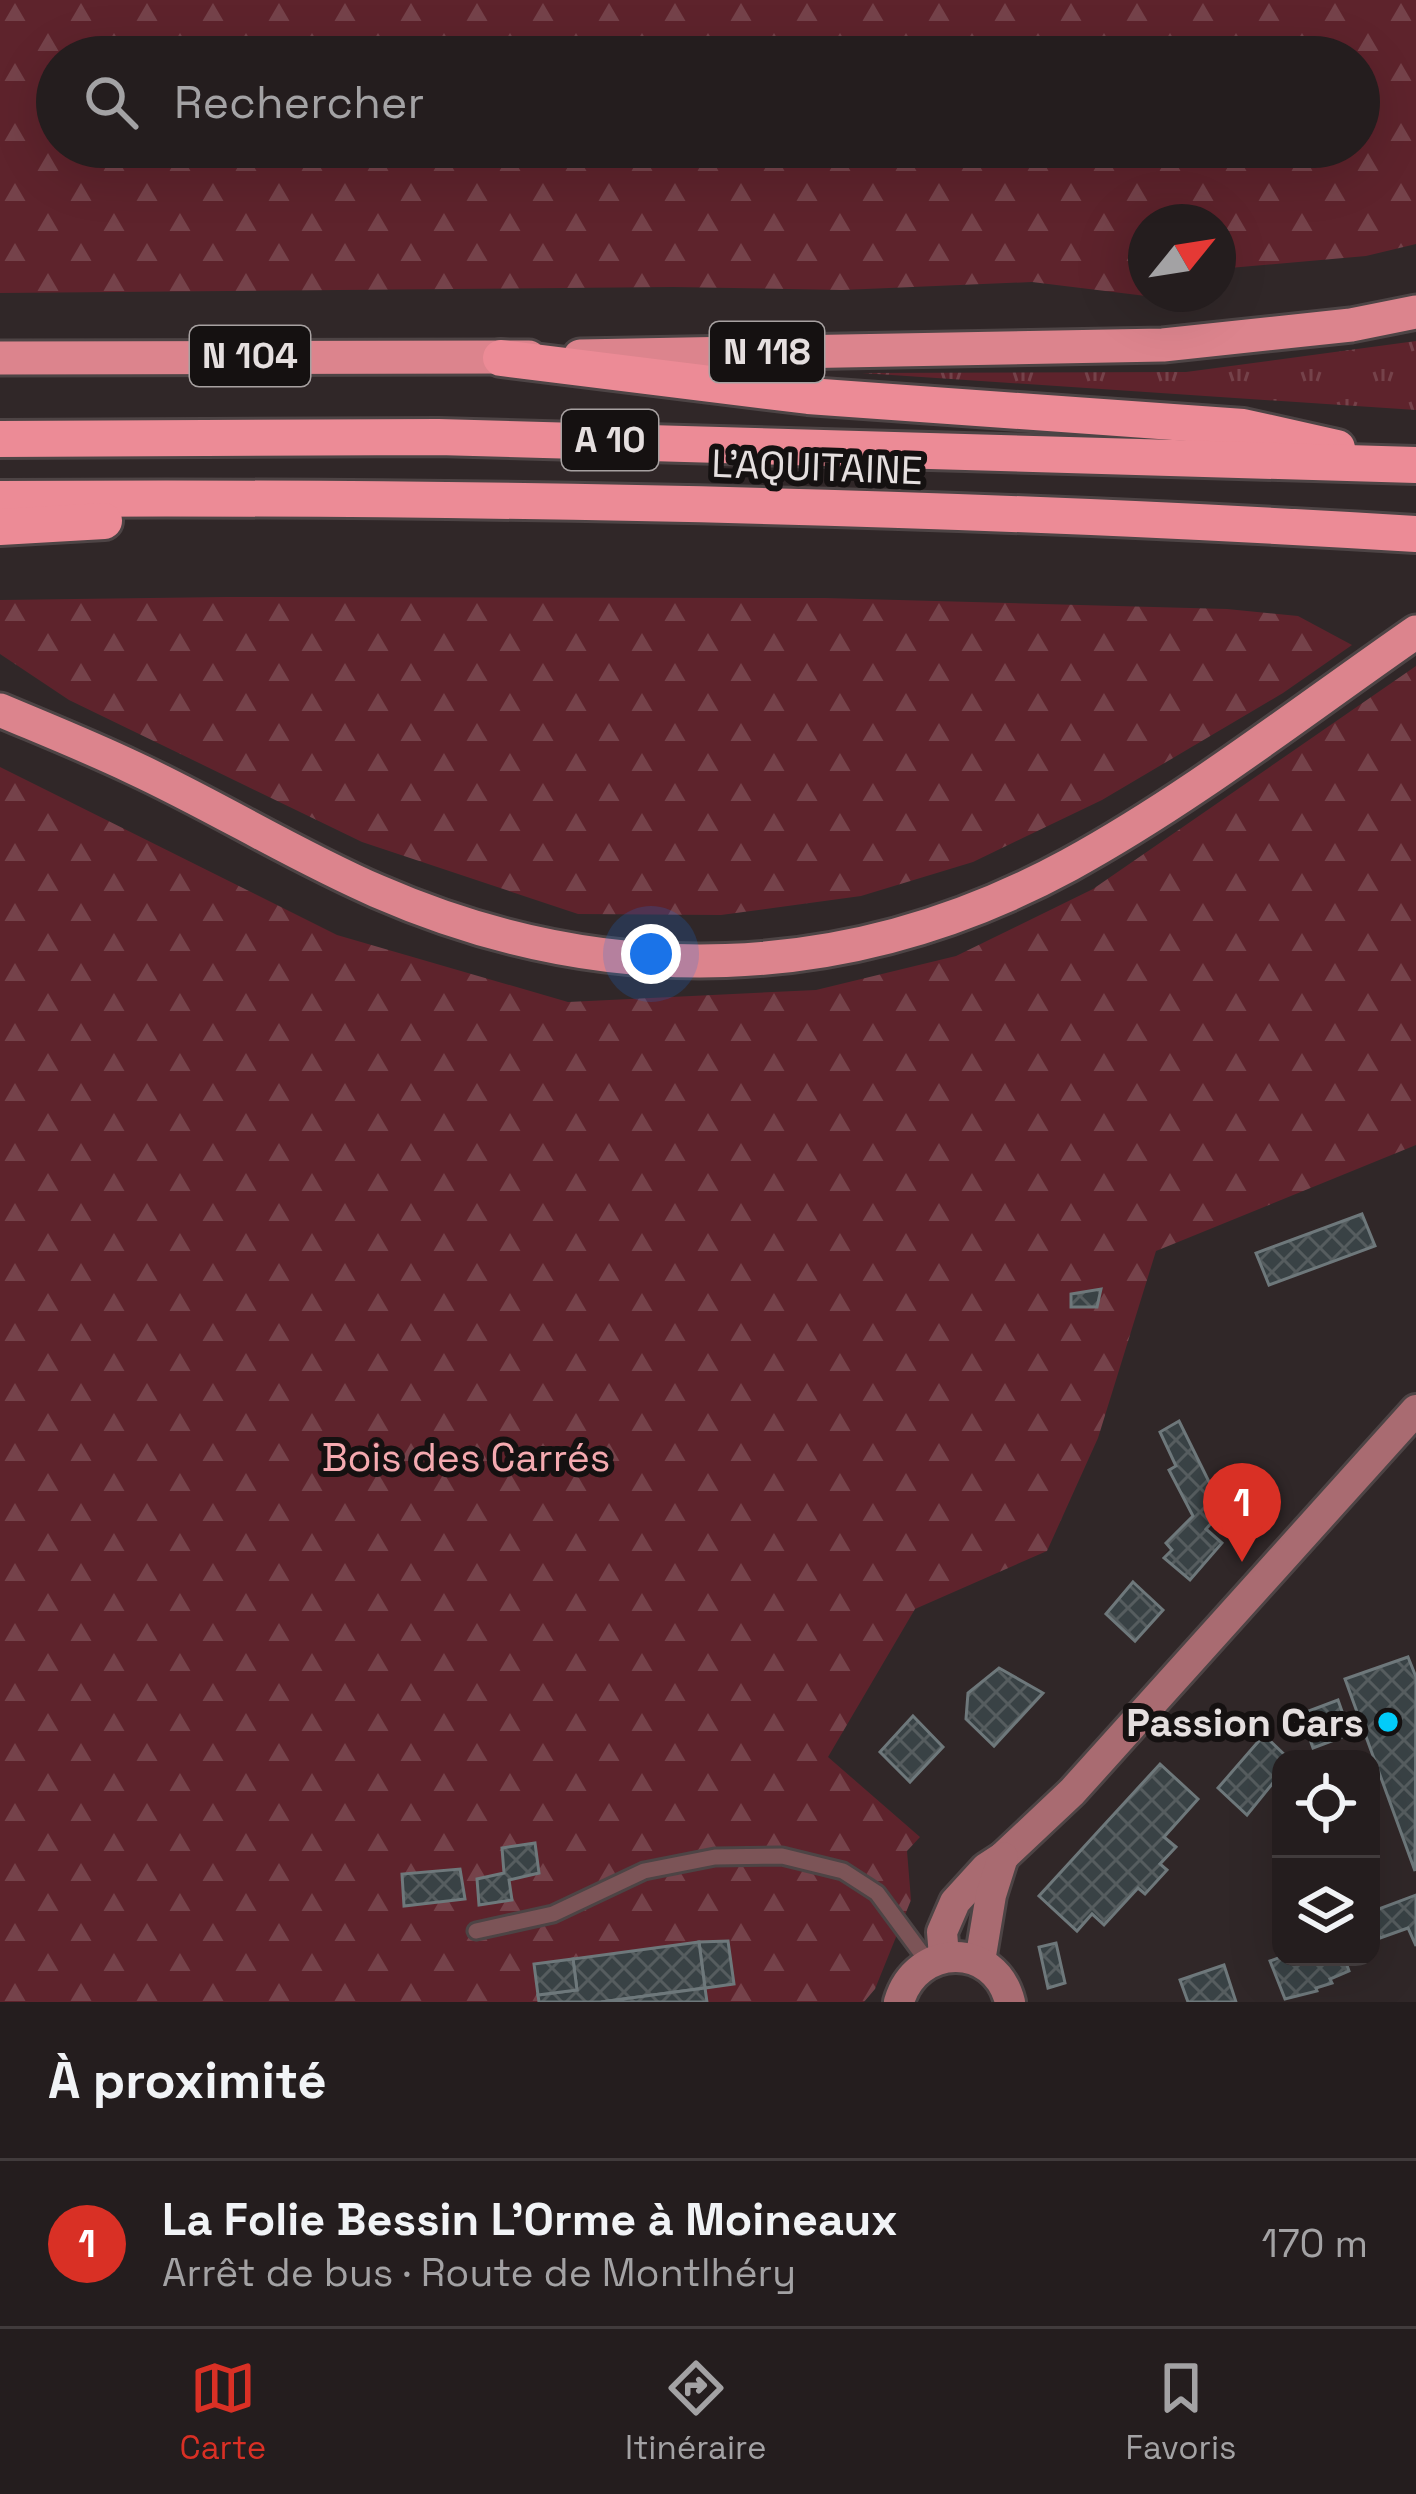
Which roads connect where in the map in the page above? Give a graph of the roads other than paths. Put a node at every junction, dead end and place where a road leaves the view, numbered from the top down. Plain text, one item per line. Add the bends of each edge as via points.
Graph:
1 (1416, 312) edge
2 (0, 358) edge
3 (501, 358) junction
4 (0, 439) edge
5 (1413, 465) edge
6 (226, 497) junction
7 (0, 499) edge
8 (0, 527) edge
9 (1416, 534) edge
10 (1416, 632) edge
11 (0, 710) edge
12 (1416, 1410) edge
13 (1003, 1857) junction
14 (476, 1930) dead end
15 (936, 1959) junction
16 (980, 1961) junction
17 (899, 2002) edge
18 (1010, 2002) edge

1 - 3 highway, N 118 via 1163,345
2 - 3 highway, N 104
3 - 5 highway via 808,395 1243,427
4 - 5 highway, L'AQUITAINE / A 10 via 438,437
6 - 7 highway, L'AQUITAINE / A 10
6 - 8 highway via 104,521
6 - 9 highway, L'AQUITAINE / A 10 via 1173,520
10 - 11 highway via 1099,847 910,932 774,958 652,961 473,928
12 - 13 main road via 1178,1679
13 - 15 main road via 955,1902
13 - 16 main road
14 - 15 lane via 553,1914 644,1871 715,1857 782,1856 843,1871 877,1893
15 - 16 main road
15 - 17 main road via 914,1973
16 - 18 main road via 1002,1980

